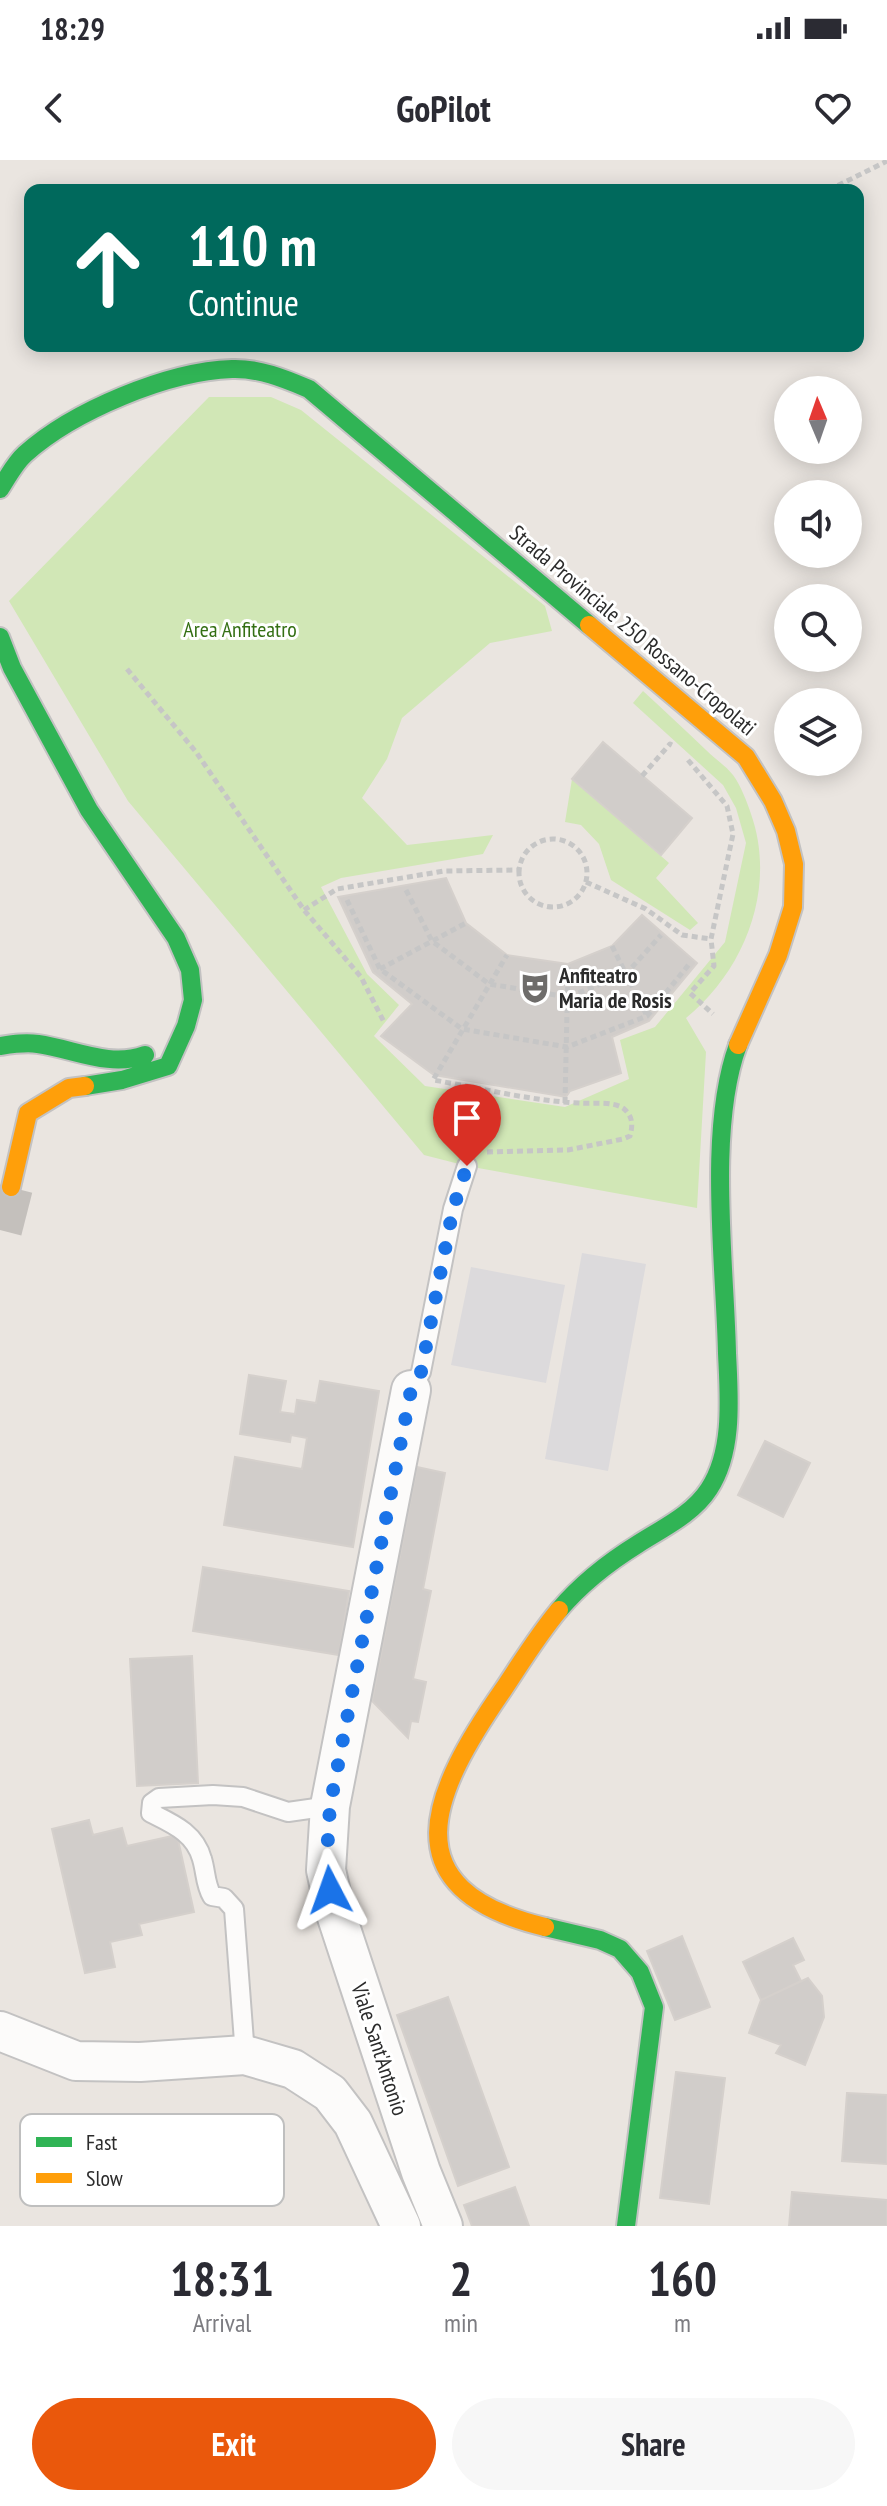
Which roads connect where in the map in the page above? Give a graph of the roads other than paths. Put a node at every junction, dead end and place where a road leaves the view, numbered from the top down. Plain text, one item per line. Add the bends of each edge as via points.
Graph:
1 (0, 489) edge
2 (0, 637) edge
3 (186, 1026) junction
4 (0, 1047) edge
5 (25, 1057) dead end
6 (38, 1091) dead end
7 (28, 1113) junction
8 (6, 1125) dead end
9 (0, 1166) edge
10 (467, 1166) road end
11 (411, 1390) joint
12 (330, 1806) junction
13 (0, 2031) edge
14 (245, 2055) junction
15 (401, 2226) edge
16 (443, 2226) edge
17 (626, 2226) edge

1 - 17 main road, Strada Provinciale 250 Rossano-Cropolati via 24,455 78,419 191,374 261,372 309,389 746,757 775,802 791,841 796,884 787,933 752,1007 730,1073 722,1146 728,1390 716,1478 695,1507 578,1590 544,1629 480,1724 439,1807 439,1843 447,1872 461,1893 515,1921 600,1939 623,1951 647,1984 654,2007
2 - 3 main road via 89,810 176,938 190,970 193,1000
3 - 4 main road via 137,1060 106,1059 40,1044
3 - 7 main road via 168,1066 143,1076 69,1088
4 - 5 main road
6 - 7 main road
7 - 8 main road
7 - 9 main road via 11,1187
10 - 11 lane via 453,1209 421,1372
11 - 12 street, Viale Sant'Antonio
12 - 14 lane via 288,1812 243,1797 213,1795 159,1798 152,1803 151,1813 192,1838 212,1896 224,1898 234,1909
12 - 16 street, Viale Sant'Antonio via 326,1870 335,1911
13 - 14 street via 76,2061
14 - 15 street via 293,2069 330,2093 353,2123

